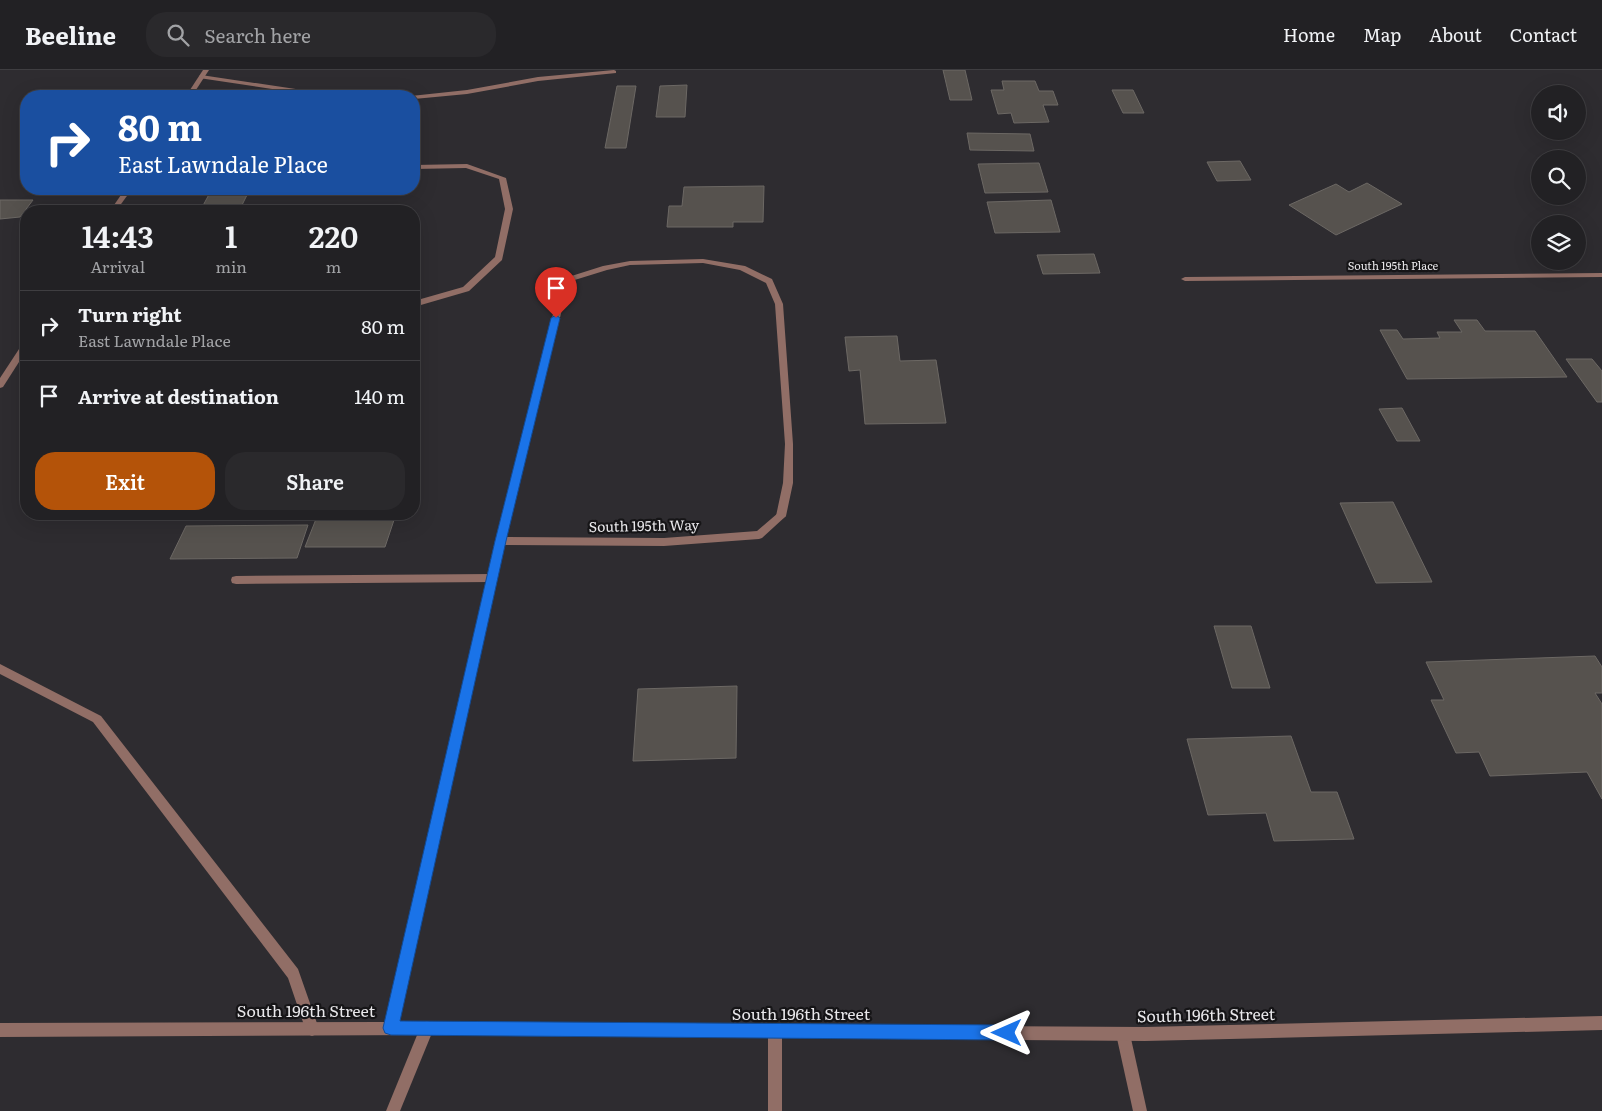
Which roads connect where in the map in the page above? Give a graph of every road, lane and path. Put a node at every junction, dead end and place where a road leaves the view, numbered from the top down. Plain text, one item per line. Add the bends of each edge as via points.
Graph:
1 (206, 70) edge
2 (614, 72) dead end
3 (201, 77) junction
4 (193, 90) edge
5 (289, 90) edge
6 (420, 96) edge
7 (420, 167) edge
8 (1602, 275) edge
9 (1185, 279) dead end
10 (420, 302) edge
11 (20, 353) edge
12 (0, 385) edge
13 (500, 541) junction
14 (492, 578) junction
15 (236, 580) dead end
16 (0, 669) edge
17 (1602, 1023) edge
18 (391, 1028) junction
19 (428, 1028) junction
20 (312, 1029) junction
21 (0, 1030) edge
22 (775, 1031) junction
23 (1123, 1034) junction
24 (393, 1111) edge
25 (775, 1111) edge
26 (1140, 1111) edge

1 - 3 street
2 - 6 street via 538,79
3 - 4 street
3 - 5 street
7 - 10 street via 467,166 502,178 510,209 499,258 466,289
8 - 9 street, South 195th Place
11 - 12 street
13 - 13 street, South 195th Way via 664,542 760,535 781,516 788,483 789,444 779,304 769,282 742,268 703,261 630,263 565,281
13 - 14 street
14 - 15 street
14 - 18 street
16 - 20 street via 97,719 293,974
17 - 23 street, South 196th Street
18 - 19 street, South 196th Street
18 - 20 street, South 196th Street
19 - 22 street, South 196th Street
19 - 24 street
20 - 21 street, South 196th Street
22 - 23 street, South 196th Street
22 - 25 street
23 - 26 street

